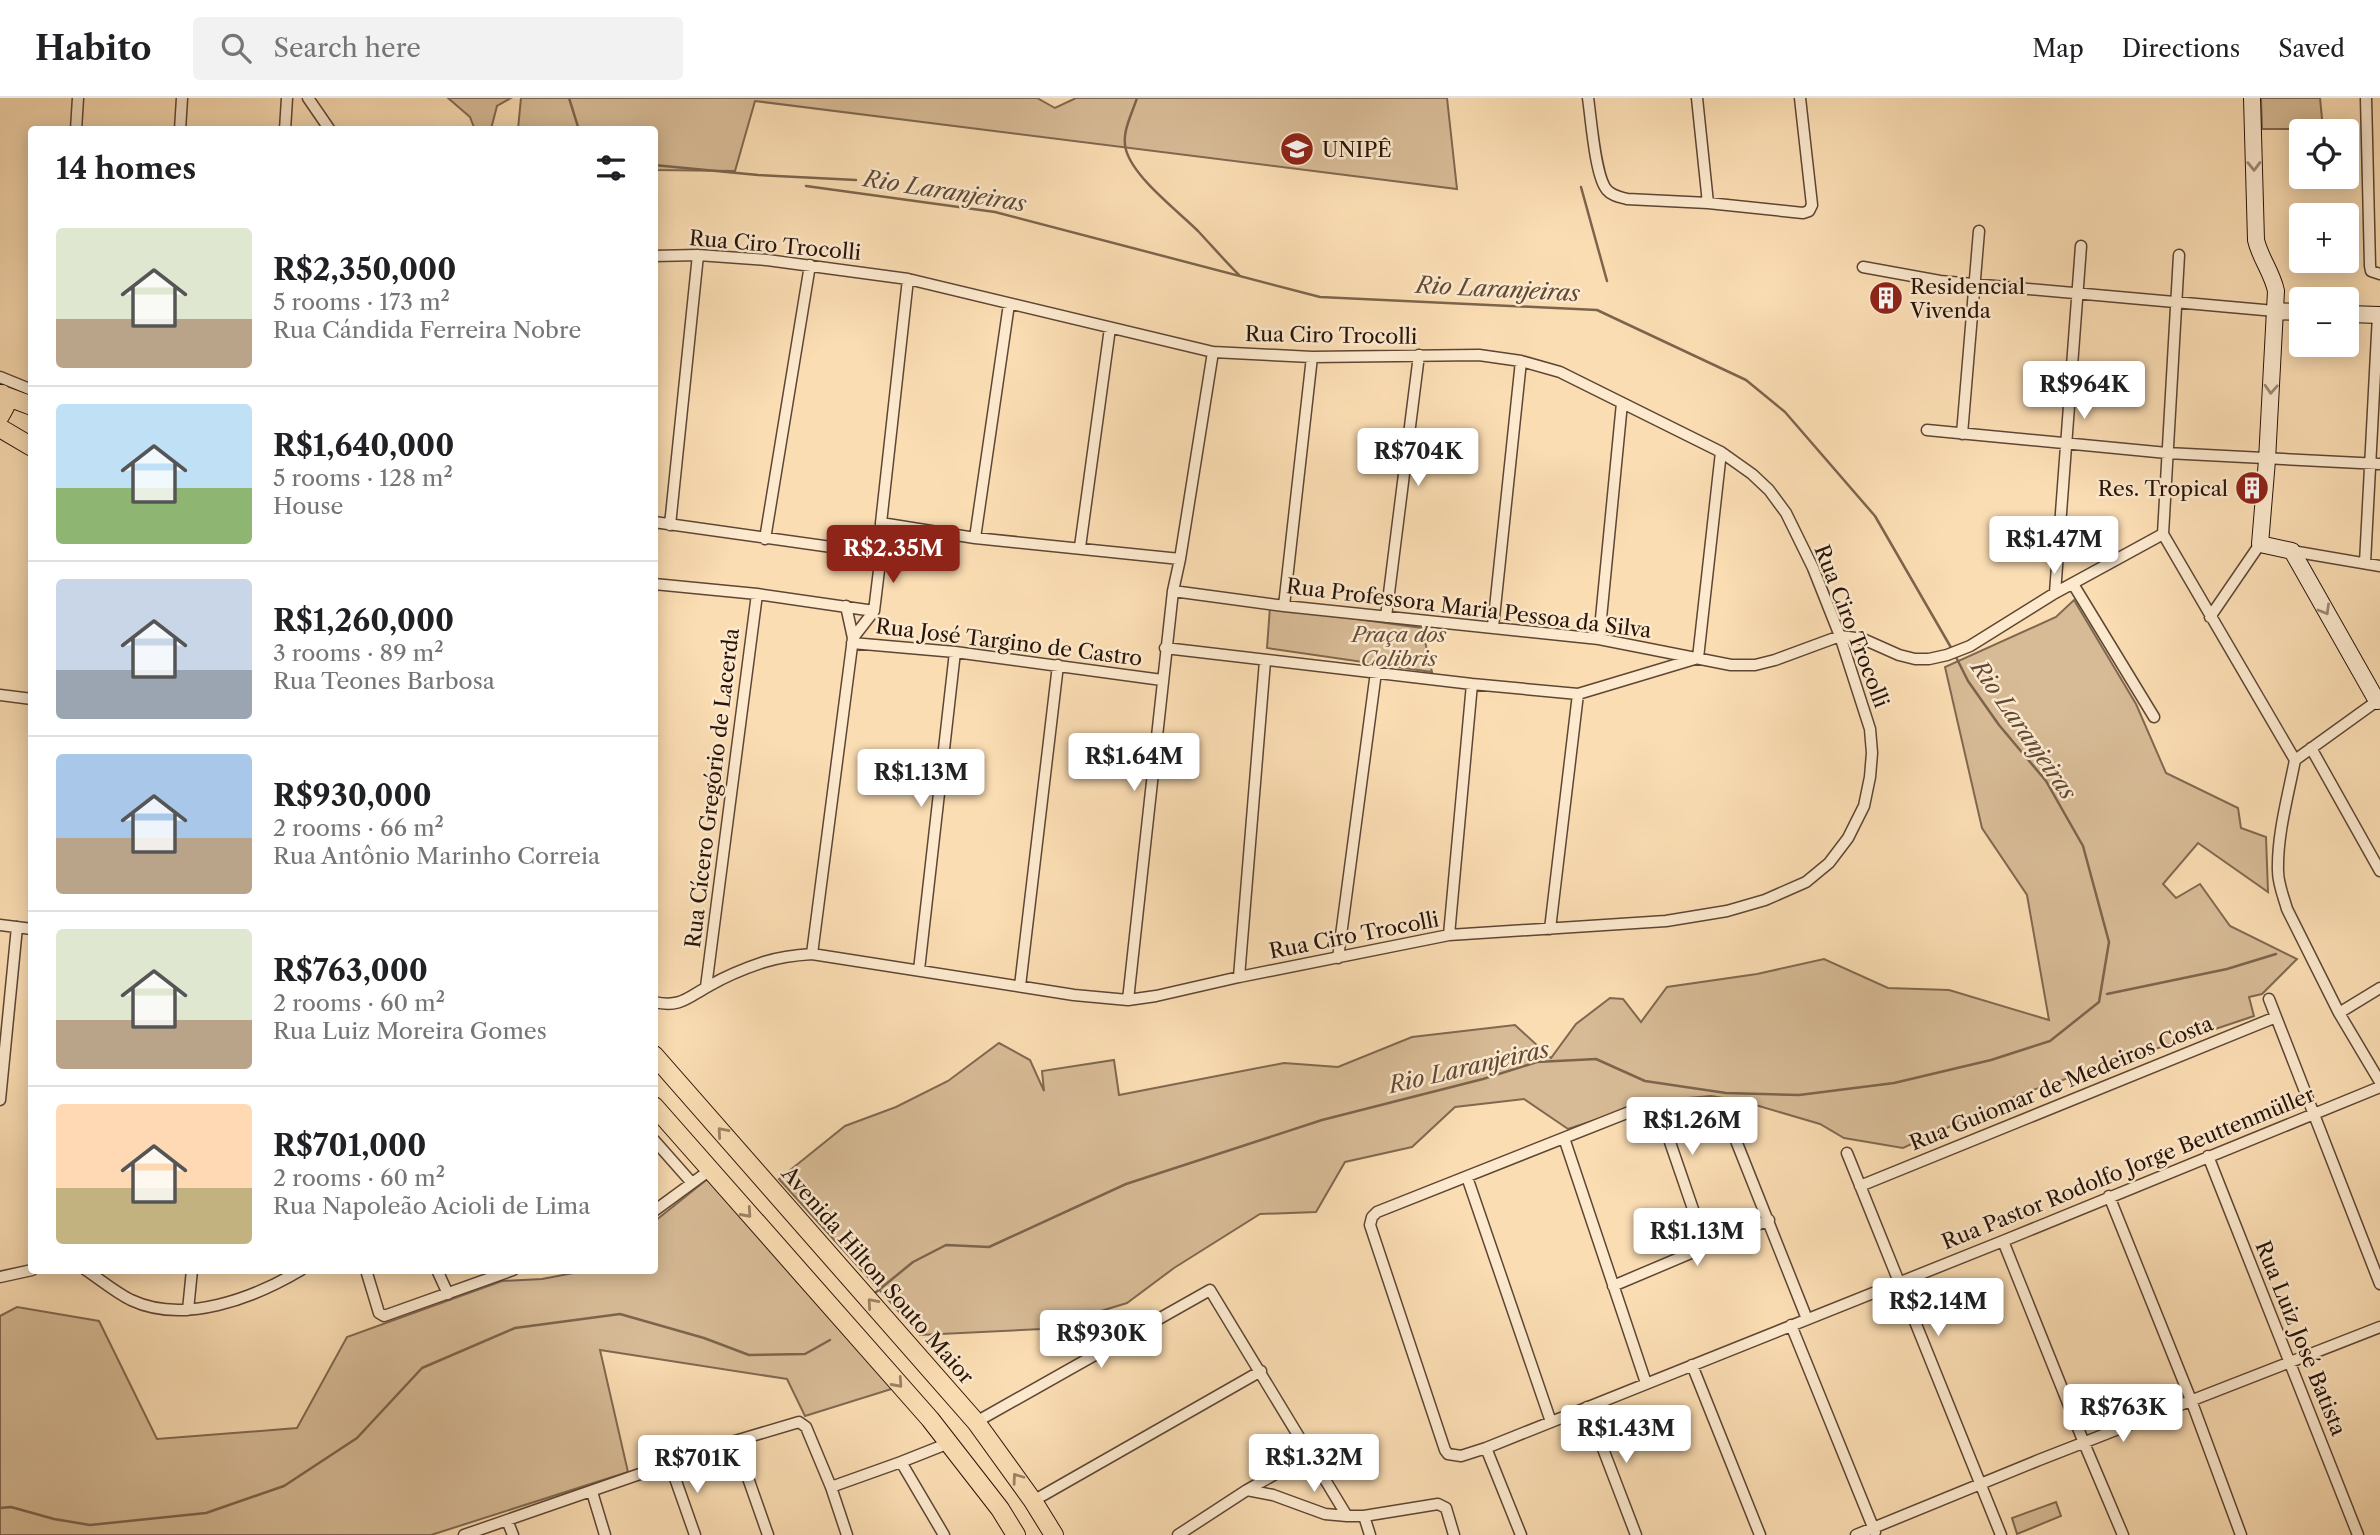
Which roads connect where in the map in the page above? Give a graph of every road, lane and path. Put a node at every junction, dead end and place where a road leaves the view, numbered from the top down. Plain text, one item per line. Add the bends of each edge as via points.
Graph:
1 (78, 98) edge
2 (182, 98) edge
3 (287, 98) edge
4 (308, 98) edge
5 (1588, 98) edge
6 (1697, 98) edge
7 (1800, 98) edge
8 (2252, 98) edge
9 (2366, 98) edge
10 (76, 126) edge
11 (180, 126) edge
12 (285, 126) edge
13 (327, 126) edge
14 (1708, 203) junction
15 (1979, 231) dead end
16 (2081, 246) dead end
17 (698, 255) junction
18 (658, 256) edge
19 (2179, 256) dead end
20 (810, 265) junction
21 (1863, 267) dead end
22 (2380, 274) edge
23 (908, 279) junction
24 (1975, 284) junction
25 (2078, 293) junction
26 (2177, 302) junction
27 (1009, 304) junction
28 (2275, 311) junction
29 (2289, 312) edge
30 (2359, 314) edge
31 (2379, 315) edge
32 (1110, 328) junction
33 (1213, 352) junction
34 (1419, 355) junction
35 (1312, 357) junction
36 (1521, 361) junction
37 (1, 388) edge
38 (28, 390) edge
39 (1622, 403) junction
40 (28, 404) edge
41 (0, 416) edge
42 (0, 428) edge
43 (1927, 430) dead end
44 (1962, 434) junction
45 (28, 445) edge
46 (2066, 445) junction
47 (1721, 452) junction
48 (2167, 453) junction
49 (2267, 460) junction
50 (2375, 464) edge
51 (658, 523) edge
52 (881, 523) junction
53 (670, 525) junction
54 (2163, 534) junction
55 (975, 538) junction
56 (765, 539) junction
57 (2260, 544) junction
58 (1080, 547) junction
59 (2292, 551) junction
60 (881, 554) junction
61 (1180, 559) junction
62 (2365, 563) junction
63 (2380, 566) edge
64 (658, 584) edge
65 (2073, 584) junction
66 (1172, 591) junction
67 (2055, 593) junction
68 (757, 594) junction
69 (846, 606) junction
70 (1284, 606) junction
71 (874, 611) junction
72 (1386, 617) junction
73 (2210, 617) junction
74 (1493, 627) junction
75 (1840, 636) junction
76 (1599, 639) junction
77 (852, 640) junction
78 (1166, 648) junction
79 (955, 652) junction
80 (1698, 658) junction
81 (1265, 661) junction
82 (1058, 666) junction
83 (1376, 672) junction
84 (1162, 680) junction
85 (1472, 684) junction
86 (1578, 694) junction
87 (0, 695) edge
88 (28, 698) edge
89 (2378, 700) edge
90 (2154, 717) dead end
91 (2311, 748) junction
92 (2294, 760) junction
93 (2380, 871) edge
94 (0, 925) edge
95 (17, 927) junction
96 (28, 928) edge
97 (1550, 929) junction
98 (1449, 935) junction
99 (812, 954) junction
100 (1338, 958) junction
101 (919, 970) junction
102 (1239, 977) junction
103 (1020, 986) junction
104 (706, 987) junction
105 (2380, 988) edge
106 (2269, 999) dead end
107 (1128, 1000) junction
108 (658, 1003) edge
109 (2339, 1013) junction
110 (2276, 1017) junction
111 (658, 1060) edge
112 (2380, 1085) edge
113 (0, 1100) edge
114 (1723, 1108) dead end
115 (658, 1111) edge
116 (2315, 1113) junction
117 (1564, 1138) junction
118 (658, 1145) edge
119 (1847, 1153) dead end
120 (2208, 1156) junction
121 (710, 1170) junction
122 (1467, 1177) junction
123 (692, 1183) junction
124 (1860, 1186) junction
125 (2109, 1196) junction
126 (658, 1208) edge
127 (1769, 1220) junction
128 (2003, 1241) junction
129 (1706, 1247) junction
130 (28, 1271) edge
131 (92, 1274) edge
132 (192, 1274) edge
133 (293, 1274) edge
134 (367, 1274) edge
135 (439, 1274) edge
136 (502, 1274) edge
137 (0, 1277) edge
138 (1898, 1281) junction
139 (2380, 1284) edge
140 (1613, 1286) junction
141 (448, 1294) junction
142 (188, 1310) junction
143 (1807, 1319) junction
144 (1791, 1325) junction
145 (2380, 1327) edge
146 (2290, 1363) junction
147 (1692, 1365) junction
148 (1261, 1371) junction
149 (1646, 1383) junction
150 (2191, 1400) junction
151 (1587, 1407) junction
152 (976, 1422) junction
153 (1551, 1422) junction
154 (735, 1441) junction
155 (949, 1443) junction
156 (2084, 1443) junction
157 (1486, 1448) junction
158 (2034, 1448) dead end
159 (1308, 1455) junction
160 (2039, 1460) junction
161 (901, 1462) junction
162 (670, 1464) junction
163 (1980, 1485) junction
164 (831, 1487) junction
165 (1247, 1490) junction
166 (592, 1492) junction
167 (1033, 1501) junction
168 (1347, 1516) junction
169 (1364, 1516) junction
170 (508, 1520) junction
171 (1874, 1532) edge
172 (464, 1535) edge
173 (513, 1535) edge
174 (605, 1535) edge
175 (695, 1535) edge
176 (768, 1535) edge
177 (846, 1535) edge
178 (944, 1535) edge
179 (1016, 1535) edge
180 (1054, 1535) edge
181 (1178, 1535) edge
182 (1370, 1535) edge
183 (1454, 1535) edge
184 (1521, 1535) edge
185 (1636, 1535) edge
186 (1760, 1535) edge
187 (1856, 1535) edge
188 (2001, 1535) edge
189 (2123, 1535) edge
190 (2241, 1535) edge
191 (2358, 1535) edge

1 - 10 street
2 - 11 street
3 - 12 street
4 - 13 street
5 - 14 street via 1599,173 1607,190 1627,199
6 - 14 street
7 - 14 street via 1809,211
8 -> 28 main road via 2256,240 2273,277
9 - 22 street via 2370,266
15 - 24 street
16 - 25 street
17 - 18 street, Rua Ciro Trocolli
17 - 20 street, Rua Ciro Trocolli
17 - 53 street
19 - 26 street
20 - 23 street, Rua Ciro Trocolli
20 - 56 street
21 - 24 street
23 - 27 street, Rua Ciro Trocolli
23 - 52 street
24 - 25 street
24 - 44 street
25 - 26 street
25 - 46 street
26 - 28 street
26 - 48 street
27 - 32 street, Rua Ciro Trocolli
27 - 55 street
28 - 29 main road
28 -> 49 main road
30 - 31 main road
31 - 50 street
32 - 33 street, Rua Ciro Trocolli
32 - 58 street
33 - 35 street, Rua Ciro Trocolli
33 - 61 street
34 - 35 street, Rua Ciro Trocolli
34 - 36 street, Rua Ciro Trocolli via 1479,355
34 - 72 street
35 - 70 street
36 - 39 street, Rua Ciro Trocolli via 1560,372
36 - 74 street
37 - 38 street
37 - 40 main road
37 - 41 main road via 5,407
39 - 47 street, Rua Ciro Trocolli
39 - 76 street
42 - 45 main road
43 - 44 street
44 - 46 street
46 - 48 street
46 - 67 street
47 - 75 street, Rua Ciro Trocolli via 1752,474 1786,513
47 - 80 street
48 - 49 street
48 - 54 street
49 - 50 street
49 - 57 main road
50 - 62 street
51 - 53 street
52 - 55 street
52 - 60 street
53 - 56 street
54 - 65 street
54 - 73 street
55 - 58 street
56 - 60 street
57 - 59 main road
57 - 73 street
58 - 61 street
59 - 62 street
59 -> 89 main road
60 - 71 street
61 - 66 street
62 - 63 street
64 - 68 street, Rua José Targino de Castro
65 - 67 street
65 - 90 street
66 - 70 street, Rua Professora Maria Pessoa da Silva
66 - 78 street
67 - 75 street via 1961,650 1929,659 1899,655 1863,639
68 - 69 street, Rua José Targino de Castro
68 - 104 street, Rua Cícero Gregório de Lacerda
69 - 71 street, Rua José Targino de Castro
69 - 77 street
70 - 72 street, Rua Professora Maria Pessoa da Silva
71 - 77 street
72 - 74 street, Rua Professora Maria Pessoa da Silva
73 - 92 street
74 - 76 street, Rua Professora Maria Pessoa da Silva
75 - 80 street, Rua Professora Maria Pessoa da Silva via 1755,665
75 - 97 street, Rua Ciro Trocolli via 1870,729 1871,777 1864,806 1829,863 1806,882 1727,911 1666,921
76 - 80 street, Rua Professora Maria Pessoa da Silva
77 - 79 street, Rua José Targino de Castro
77 - 99 street
78 - 81 street, Rua José Targino de Castro
78 - 84 street
79 - 82 street, Rua José Targino de Castro
79 - 101 street
80 - 86 street, Rua José Targino de Castro
81 - 83 street, Rua José Targino de Castro
81 - 102 street
82 - 84 street, Rua José Targino de Castro
82 - 103 street
83 - 85 street, Rua José Targino de Castro
83 - 100 street
84 - 107 street
85 - 86 street, Rua José Targino de Castro
85 - 98 street
86 - 97 street
87 - 88 street
89 - 91 street
91 - 92 street
91 - 93 street
92 - 109 street via 2277,873 2287,909
94 - 95 street
95 - 96 street
95 - 113 street
97 - 98 street, Rua Ciro Trocolli
98 - 100 street, Rua Ciro Trocolli
99 - 101 street, Rua Ciro Trocolli
99 - 104 street, Rua Ciro Trocolli via 765,962
100 - 102 street, Rua Ciro Trocolli
101 - 103 street, Rua Ciro Trocolli
102 - 107 street, Rua Ciro Trocolli
103 - 107 street, Rua Ciro Trocolli
104 - 108 street, Rua Ciro Trocolli via 679,1003
105 - 109 street
106 - 110 street
109 - 112 street
110 - 116 street
110 - 124 street, Rua Guiomar de Medeiros Costa
152 -> 111 main road, Avenida Hilton Souto Maior
112 - 116 street, Rua Pastor Rodolfo Jorge Beuttenmüller
114 - 127 street
115 - 121 main road
116 - 120 street, Rua Pastor Rodolfo Jorge Beuttenmüller
116 - 139 street
117 - 122 street
117 - 129 street via 1647,1105 1656,1107
117 - 140 street
118 - 123 street
119 - 124 street
120 - 125 street, Rua Pastor Rodolfo Jorge Beuttenmüller
120 - 146 street, Rua Luiz José Batista
121 - 123 street
121 -> 155 main road
122 - 153 street
122 - 157 street, Rua Pastor Rodolfo Jorge Beuttenmüller via 1377,1212 1370,1225 1445,1450 1461,1456
123 - 126 street
124 - 138 street
125 - 128 street, Rua Pastor Rodolfo Jorge Beuttenmüller
125 - 150 street
127 - 129 street
127 - 143 street
128 - 138 street, Rua Pastor Rodolfo Jorge Beuttenmüller
128 - 156 street
129 - 140 street
130 - 137 street
131 - 142 street via 132,1300 164,1310
132 - 142 street
133 - 142 street via 262,1291
134 - 141 street via 379,1313 384,1316
135 - 141 street
136 - 141 street
138 - 143 street, Rua Pastor Rodolfo Jorge Beuttenmüller
138 - 163 street
140 - 149 street
143 - 144 street, Rua Pastor Rodolfo Jorge Beuttenmüller
144 - 147 street, Rua Pastor Rodolfo Jorge Beuttenmüller
144 - 171 street
145 - 146 street
146 - 150 street
146 - 191 street, Rua Luiz José Batista
147 - 149 street, Rua Pastor Rodolfo Jorge Beuttenmüller
147 - 186 street
148 - 152 street via 1210,1290
148 - 159 street
148 - 167 street
149 - 151 street, Rua Pastor Rodolfo Jorge Beuttenmüller
150 - 156 street
150 - 190 street
151 - 153 street, Rua Pastor Rodolfo Jorge Beuttenmüller
151 - 185 street
167 -> 152 main road, Avenida Hilton Souto Maior
153 - 157 street, Rua Pastor Rodolfo Jorge Beuttenmüller
154 - 162 street
154 - 164 street via 799,1422 806,1427
154 - 176 street
155 - 161 street
155 - 179 main road
156 - 160 street
156 - 189 street
157 - 184 street
158 - 160 street
159 - 165 street
159 - 168 street
160 - 163 street
161 - 164 street
161 - 178 street
162 - 166 street
162 - 175 street
163 - 171 street
163 - 188 street
164 - 177 street
165 - 168 street via 1325,1514
165 - 181 street
166 - 170 street
166 - 174 street
167 - 180 main road, Avenida Hilton Souto Maior
168 - 169 street
169 - 182 street
169 - 183 street via 1442,1505
170 - 172 street
170 - 173 street
171 - 187 street

